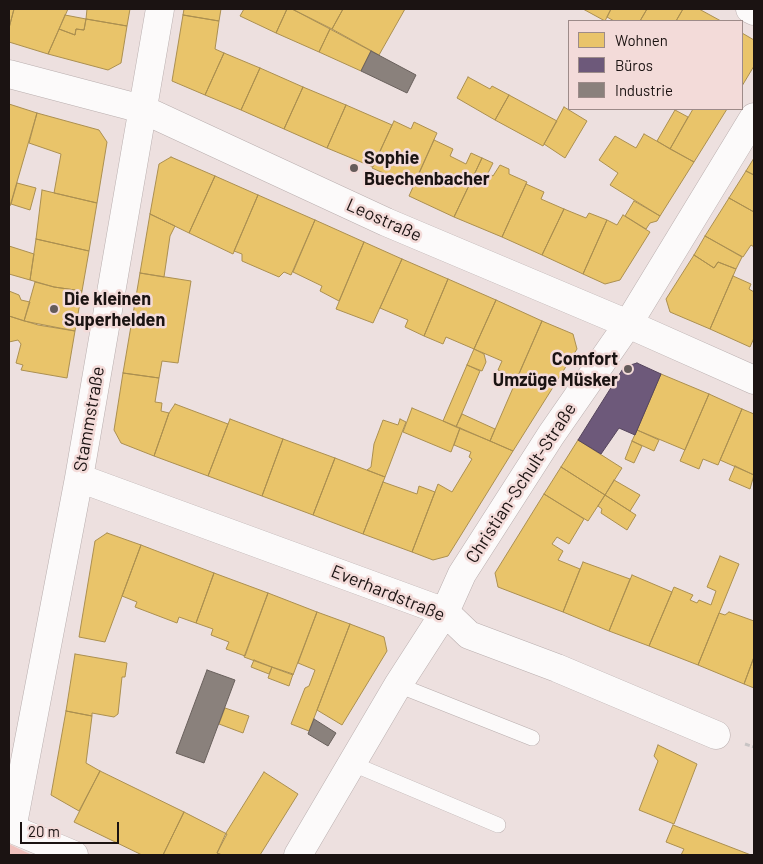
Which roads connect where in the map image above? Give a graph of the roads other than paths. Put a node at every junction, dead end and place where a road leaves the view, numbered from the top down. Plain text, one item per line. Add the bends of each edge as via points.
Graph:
1 (160, 9) edge
2 (750, 9) edge
3 (754, 11) edge
4 (9, 74) edge
5 (142, 109) junction
6 (754, 117) edge
7 (628, 324) junction
8 (754, 380) edge
9 (79, 478) junction
10 (445, 612) junction
11 (398, 685) junction
12 (716, 735) dead end
13 (532, 738) dead end
14 (352, 764) junction
15 (498, 825) dead end
16 (74, 855) edge
17 (298, 855) edge

1 - 5 street, Stammstraße
2 - 3 street
4 - 5 street, Leostraße
5 - 7 street, Leostraße via 386,222
5 - 9 street, Stammstraße
6 - 7 street, Christian-Schult-Straße
7 - 8 street, Leostraße
7 - 10 street, Christian-Schult-Straße via 551,435 462,574
9 - 10 street, Everhardstraße
9 - 16 street, Stammstraße via 12,829
10 - 11 street, Christian-Schult-Straße
10 - 12 street, Everhardstraße via 469,635
11 - 13 lane
11 - 14 street, Christian-Schult-Straße
14 - 15 lane
14 - 17 street, Christian-Schult-Straße

